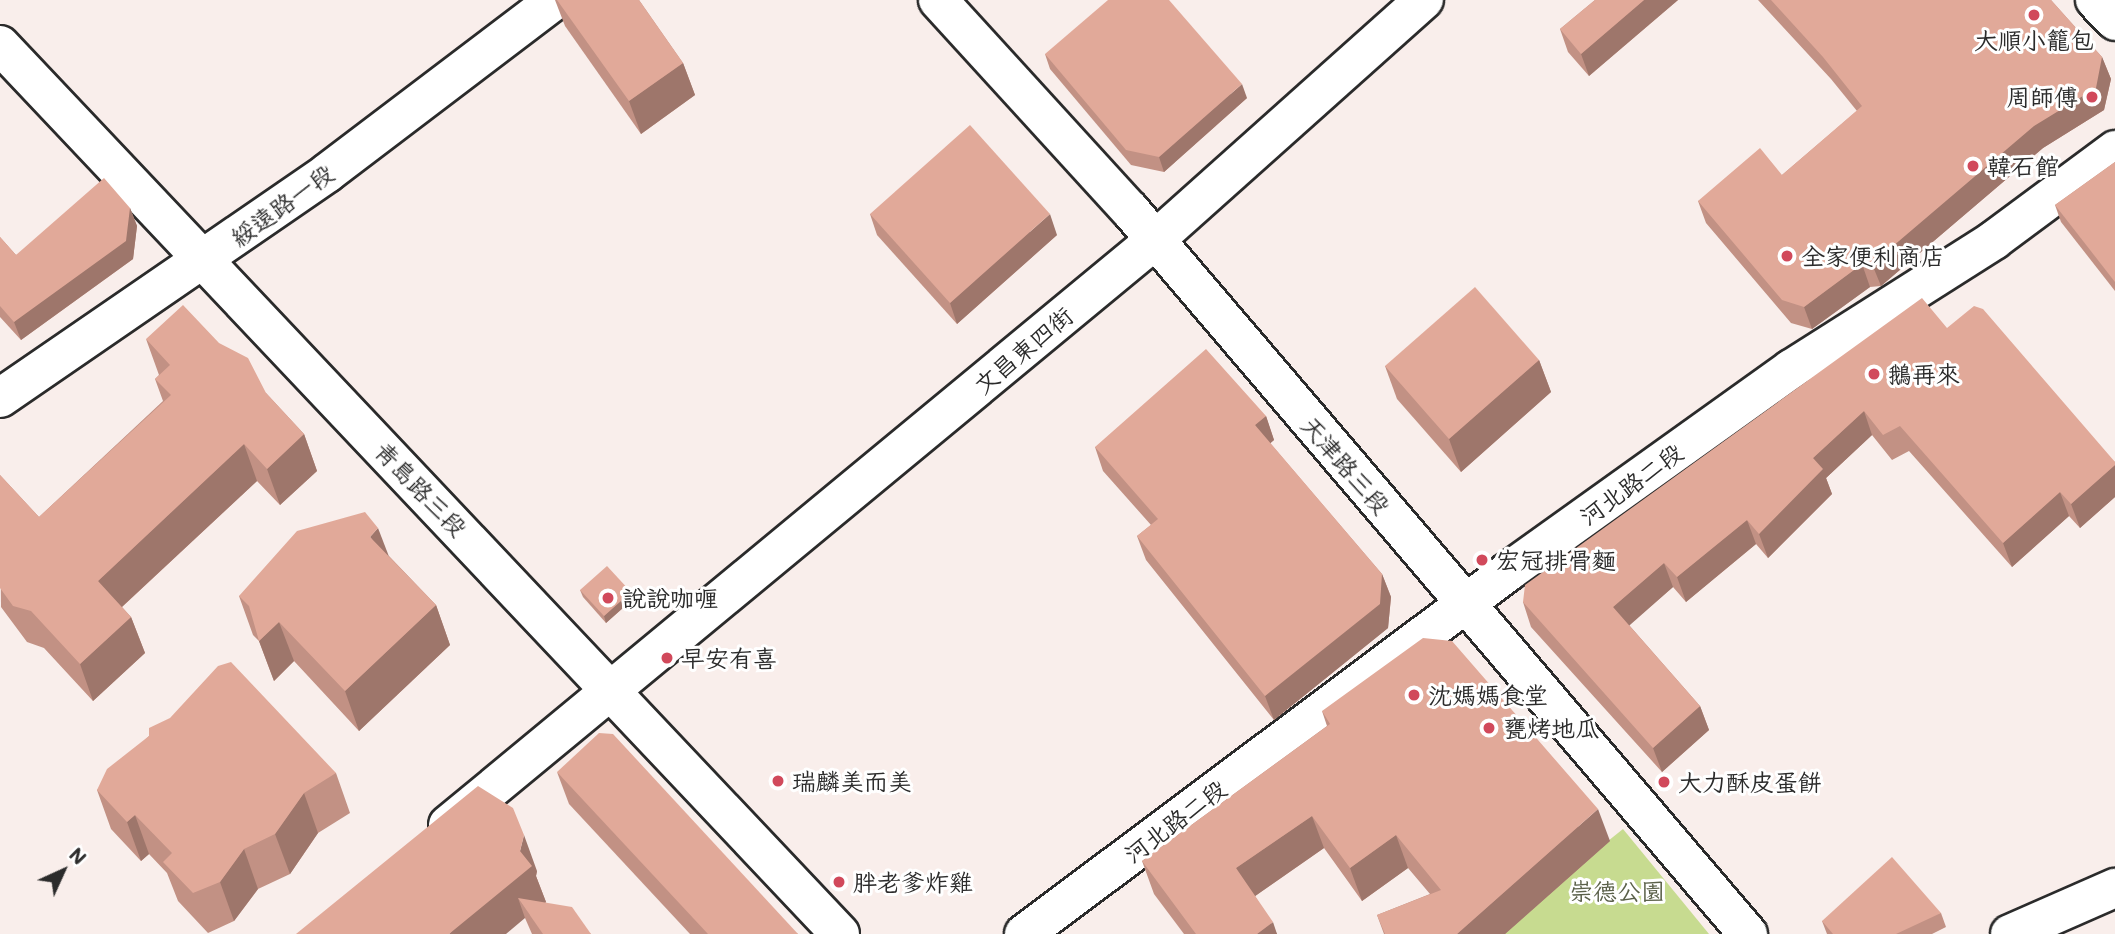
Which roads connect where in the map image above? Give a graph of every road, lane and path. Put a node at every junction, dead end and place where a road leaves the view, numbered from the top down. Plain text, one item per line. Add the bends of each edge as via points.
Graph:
1 (555, 0) edge
2 (938, 0) edge
3 (1424, 0) edge
4 (2095, 0) edge
5 (2115, 22) edge
6 (0, 45) edge
7 (2115, 150) edge
8 (1154, 242) junction
9 (203, 262) junction
10 (0, 398) edge
11 (1466, 602) junction
12 (612, 687) junction
13 (416, 852) edge
14 (2115, 888) edge
15 (840, 934) edge
16 (1024, 934) edge
17 (1748, 934) edge
18 (2010, 934) edge

1 - 9 street, 綏遠路一段
2 - 8 street, 天津路三段
3 - 8 street, 文昌東四街
4 - 5 street
6 - 9 street, 青島路三段
7 - 11 street, 河北路二段 via 1994,240 1791,369
8 - 11 street, 天津路三段
8 - 12 street, 文昌東四街
9 - 10 street, 綏遠路一段
9 - 12 street, 青島路三段
11 - 16 street, 河北路二段
11 - 17 street, 天津路三段
12 - 13 street, 文昌東四街
12 - 15 street, 青島路三段
14 - 18 street

